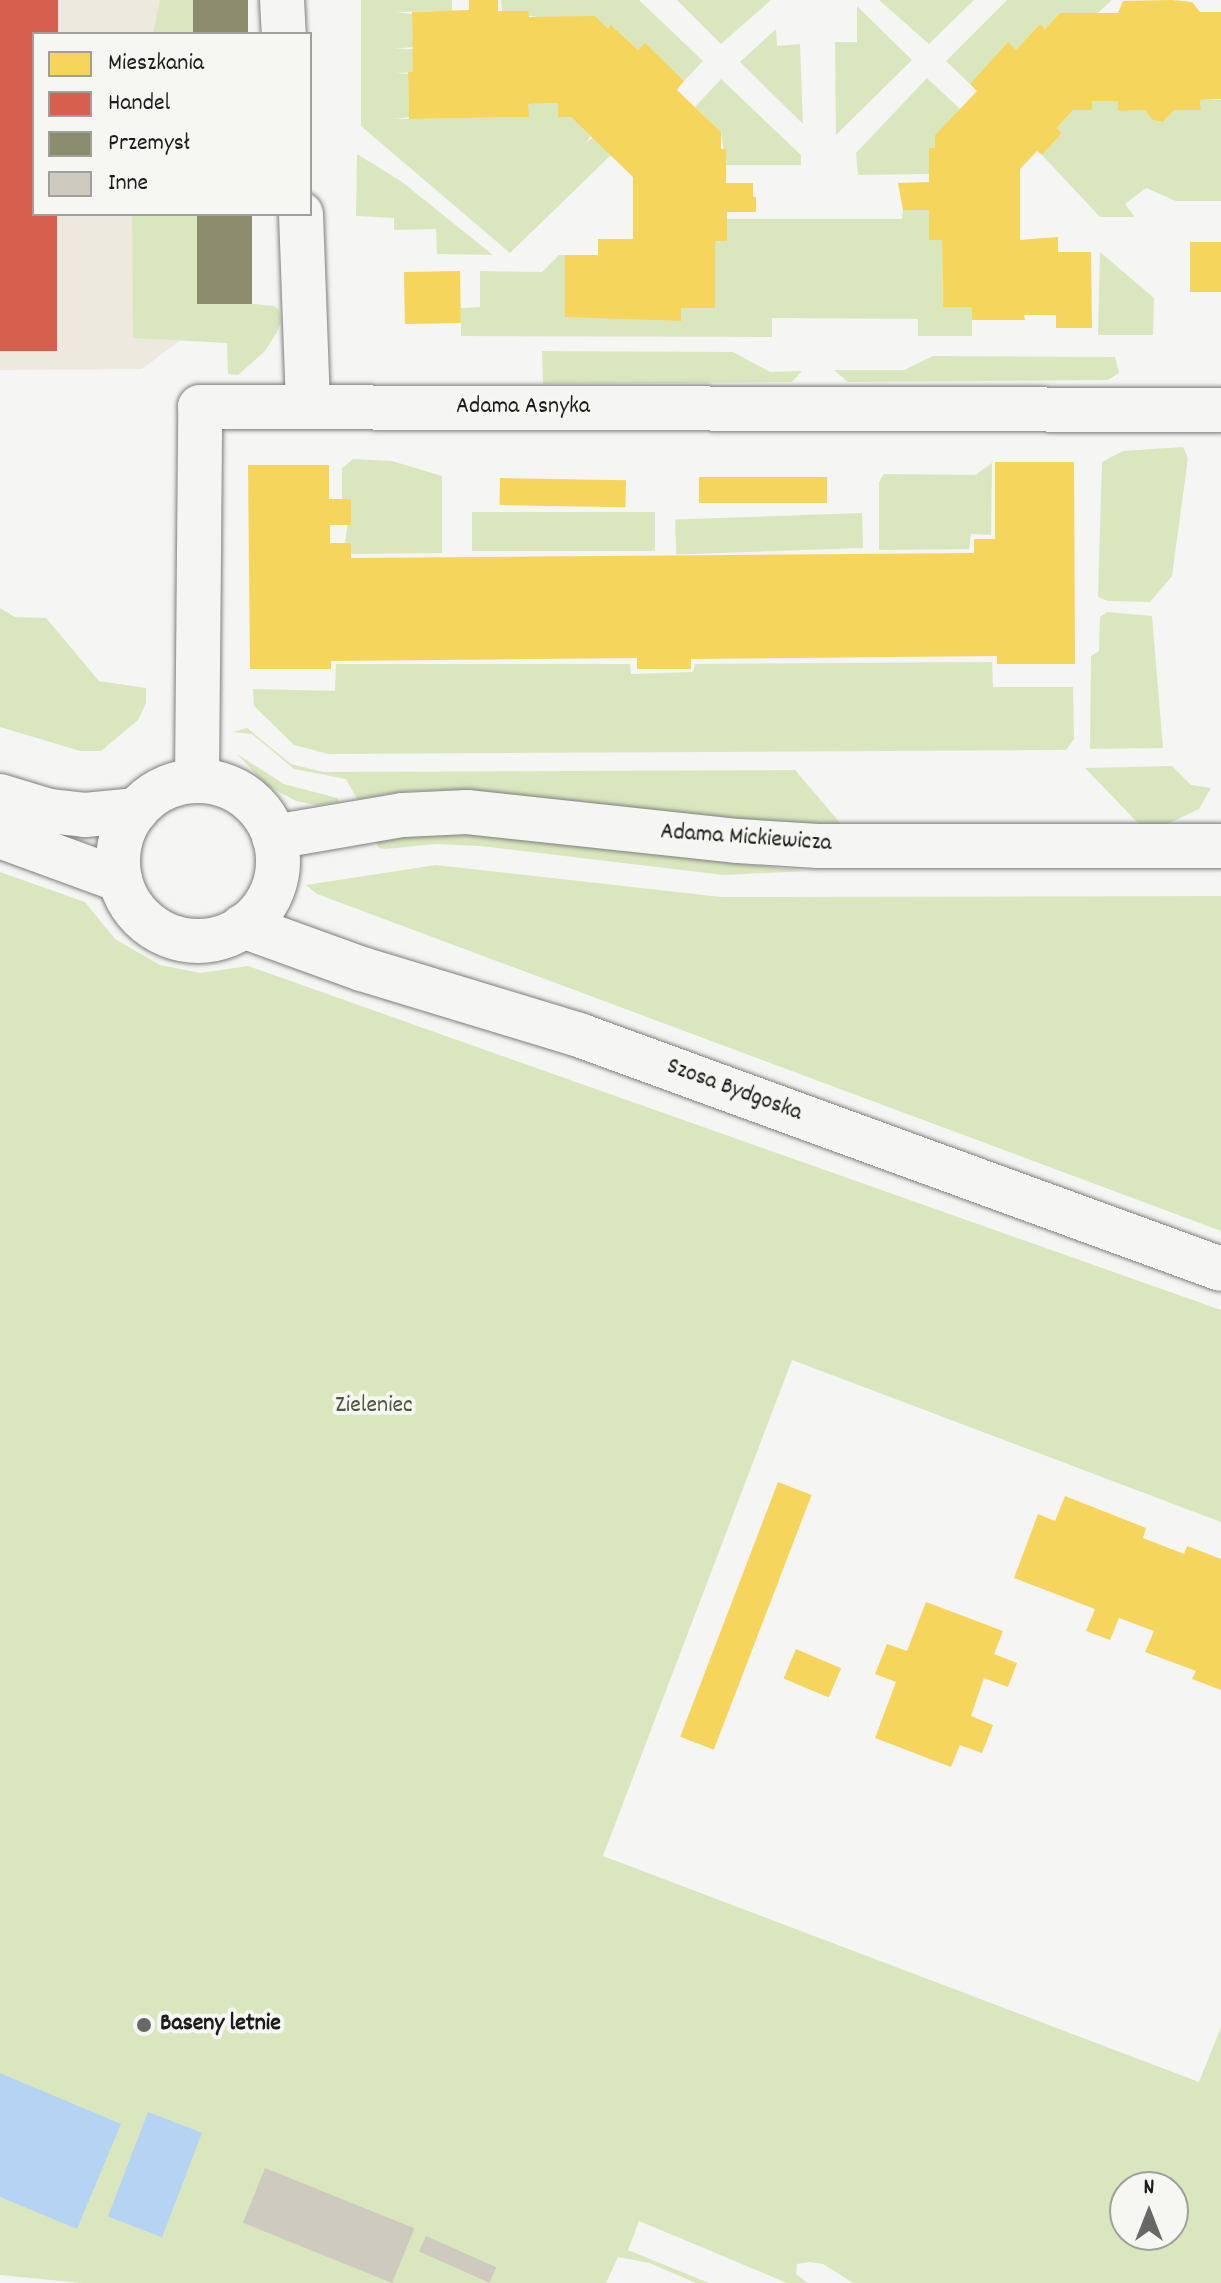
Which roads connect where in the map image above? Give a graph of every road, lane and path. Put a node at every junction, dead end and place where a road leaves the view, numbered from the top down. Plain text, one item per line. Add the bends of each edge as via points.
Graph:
1 (282, 0) edge
2 (284, 32) edge
3 (301, 216) edge
4 (308, 407) junction
5 (1221, 410) edge
6 (197, 781) junction
7 (0, 796) edge
8 (137, 810) junction
9 (0, 836) edge
10 (274, 837) junction
11 (1221, 846) edge
12 (120, 880) junction
13 (243, 926) junction
14 (1221, 1269) edge

1 - 2 street
3 - 4 street
4 - 5 street, Adama Asnyka
4 - 6 street, Adama Asnyka via 200,407
6 - 8 street via 154,794
6 - 10 street via 245,796
7 - 8 street via 85,815
8 - 12 street via 123,831 117,855
9 - 12 street
10 - 11 street, Adama Mickiewicza via 403,815 467,812 818,846
10 - 13 street via 276,879 268,901
12 - 13 street via 128,902 163,934 186,941 210,940
13 - 14 street, Szosa Bydgoska via 362,969 579,1035

